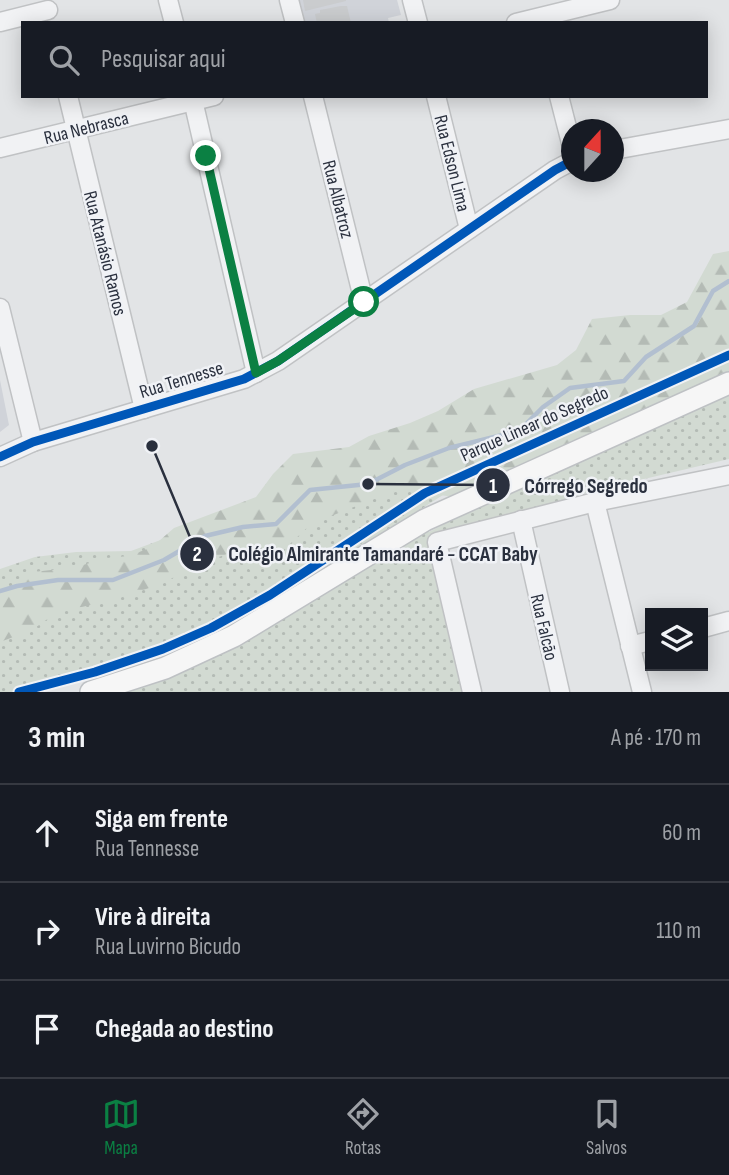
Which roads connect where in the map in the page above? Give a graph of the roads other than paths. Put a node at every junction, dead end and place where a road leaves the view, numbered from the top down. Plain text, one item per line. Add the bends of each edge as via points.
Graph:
1 (168, 0) edge
2 (289, 0) edge
3 (412, 0) edge
4 (610, 0) edge
5 (48, 11) edge
6 (538, 13) edge
7 (173, 21) edge
8 (294, 21) edge
9 (417, 21) edge
10 (520, 21) edge
11 (0, 22) edge
12 (68, 98) edge
13 (313, 98) edge
14 (436, 98) edge
15 (560, 98) edge
16 (192, 99) edge
17 (565, 119) edge
18 (729, 129) edge
19 (75, 130) junction
20 (624, 147) edge
21 (0, 148) edge
22 (561, 169) edge
23 (469, 229) junction
24 (364, 302) junction
25 (0, 308) edge
26 (256, 373) junction
27 (729, 383) edge
28 (144, 409) junction
29 (33, 442) junction
30 (0, 457) edge
31 (729, 475) edge
32 (596, 502) junction
33 (521, 520) junction
34 (729, 621) edge
35 (708, 627) edge
36 (645, 642) edge
37 (630, 646) junction
38 (91, 692) edge
39 (472, 692) edge
40 (560, 692) edge
41 (642, 692) edge

1 - 7 street
2 - 8 street
3 - 9 street
4 - 6 street
5 - 11 street
6 - 10 street
12 - 19 street, Rua Atanásio Ramos
13 - 24 street, Rua Albatroz
14 - 23 street, Rua Edson Lima
15 - 17 street
16 - 19 street, Rua Nebrasca
16 - 26 street
18 - 20 street
19 - 21 street, Rua Nebrasca
19 - 28 street, Rua Atanásio Ramos
22 - 23 street, Rua Tennesse
23 - 24 street, Rua Tennesse
24 - 26 street, Rua Tennesse
25 - 29 street
26 - 28 street, Rua Tennesse
27 - 38 main road via 425,520 234,636 165,668
28 - 29 street, Rua Tennesse
29 - 30 street, Rua Tennesse
31 - 32 street
32 - 33 street
32 - 37 street
33 - 39 street via 437,542
33 - 40 street, Rua Falcão
34 - 35 street
36 - 37 street
37 - 41 street

